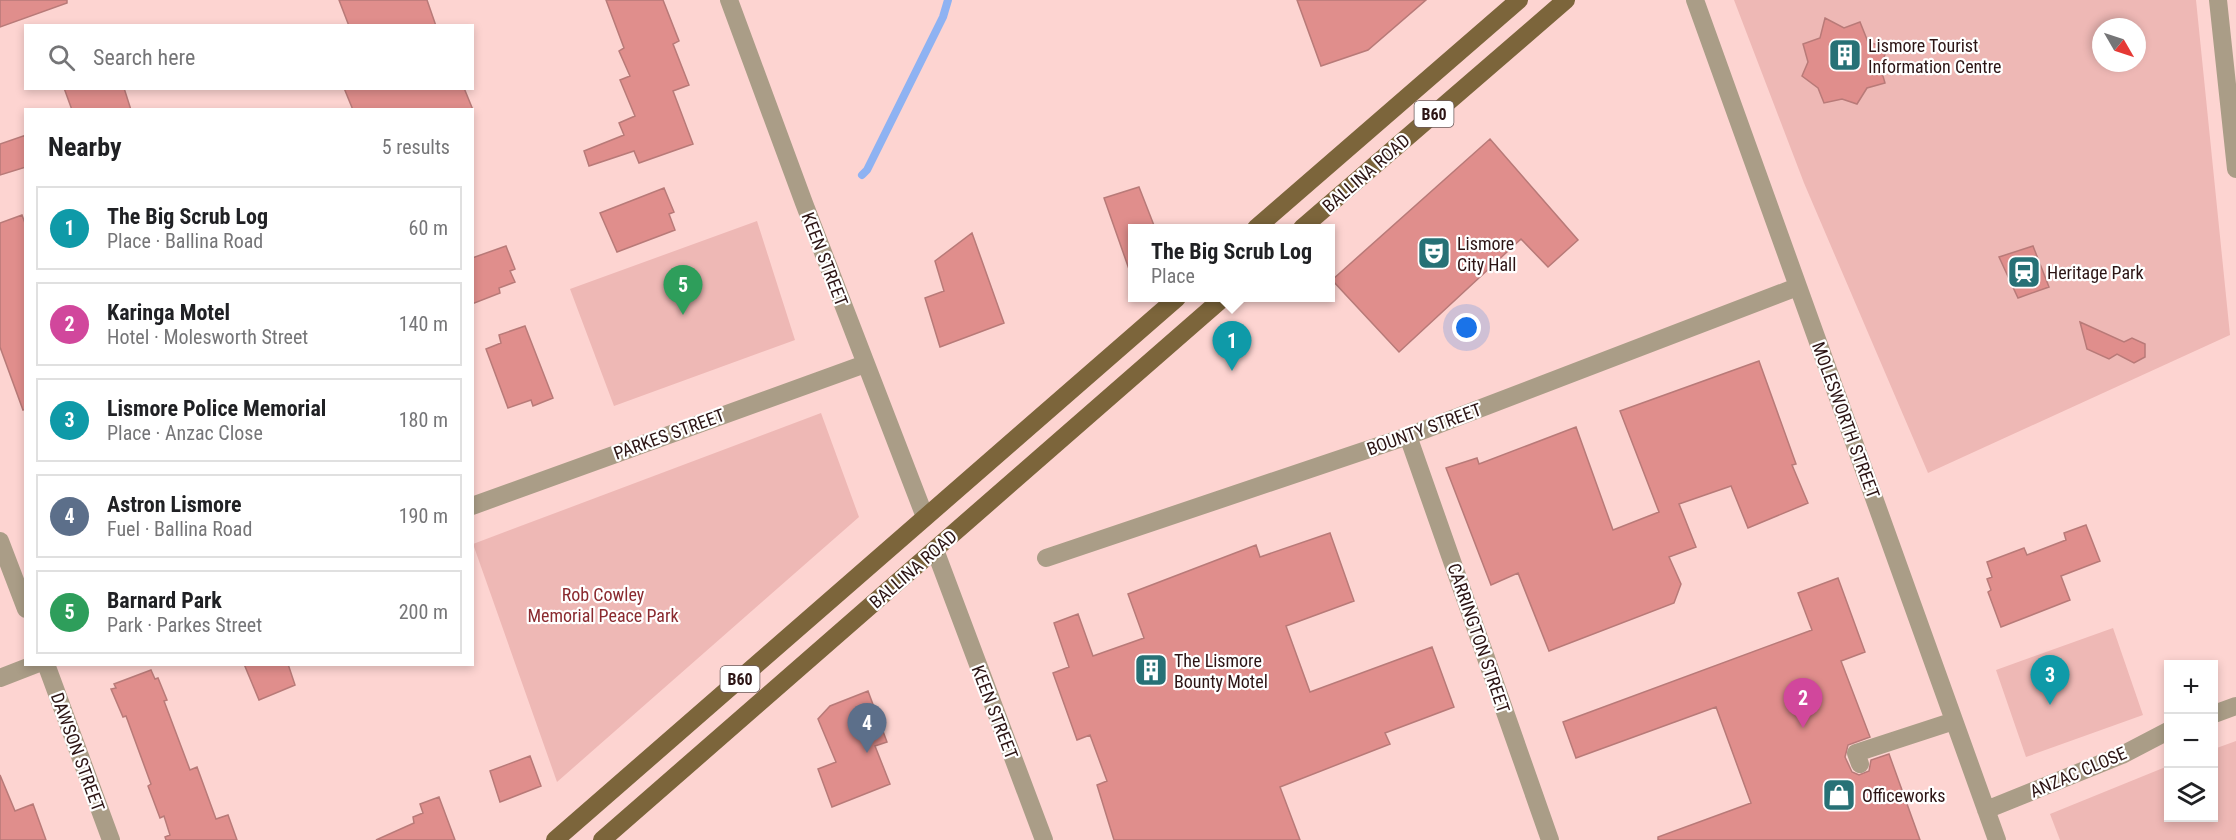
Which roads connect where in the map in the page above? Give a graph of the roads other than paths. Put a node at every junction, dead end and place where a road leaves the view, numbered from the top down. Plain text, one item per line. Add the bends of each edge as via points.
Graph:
1 (729, 0) edge
2 (1519, 0) edge
3 (1566, 0) edge
4 (1695, 0) edge
5 (2218, 0) edge
6 (2236, 169) edge
7 (1261, 224) edge
8 (1307, 224) edge
9 (1797, 287) junction
10 (1171, 302) edge
11 (1217, 302) edge
12 (865, 364) junction
13 (1408, 436) junction
14 (474, 505) edge
15 (925, 517) junction
16 (0, 541) edge
17 (935, 550) junction
18 (1046, 558) dead end
19 (24, 604) edge
20 (31, 666) edge
21 (47, 666) edge
22 (0, 678) edge
23 (2236, 706) edge
24 (2218, 713) edge
25 (1954, 721) junction
26 (2164, 734) edge
27 (1860, 764) dead end
28 (1986, 810) junction
29 (111, 840) edge
30 (555, 840) edge
31 (602, 840) edge
32 (1044, 840) edge
33 (1550, 840) edge
34 (1996, 840) edge

1 - 12 street, KEEN STREET
2 - 7 main road, BALLINA ROAD / B60
3 - 8 main road, BALLINA ROAD / B60
4 - 9 street, MOLESWORTH STREET
5 - 6 street
9 - 13 street, BOUNTY STREET
9 - 25 street, MOLESWORTH STREET
10 - 15 main road, BALLINA ROAD / B60
11 - 17 main road, BALLINA ROAD / B60
12 - 14 street, PARKES STREET
12 - 15 street, KEEN STREET
13 - 18 street, BOUNTY STREET
13 - 33 street, CARRINGTON STREET
15 - 30 main road, BALLINA ROAD / B60
16 - 19 street
17 - 31 main road, BALLINA ROAD / B60
17 - 32 street, KEEN STREET
20 - 22 street
21 - 29 street, DAWSON STREET
23 - 24 street
25 - 27 street via 1856,753
25 - 28 street, MOLESWORTH STREET
26 - 28 street, ANZAC CLOSE via 2122,755
28 - 34 street, MOLESWORTH STREET

